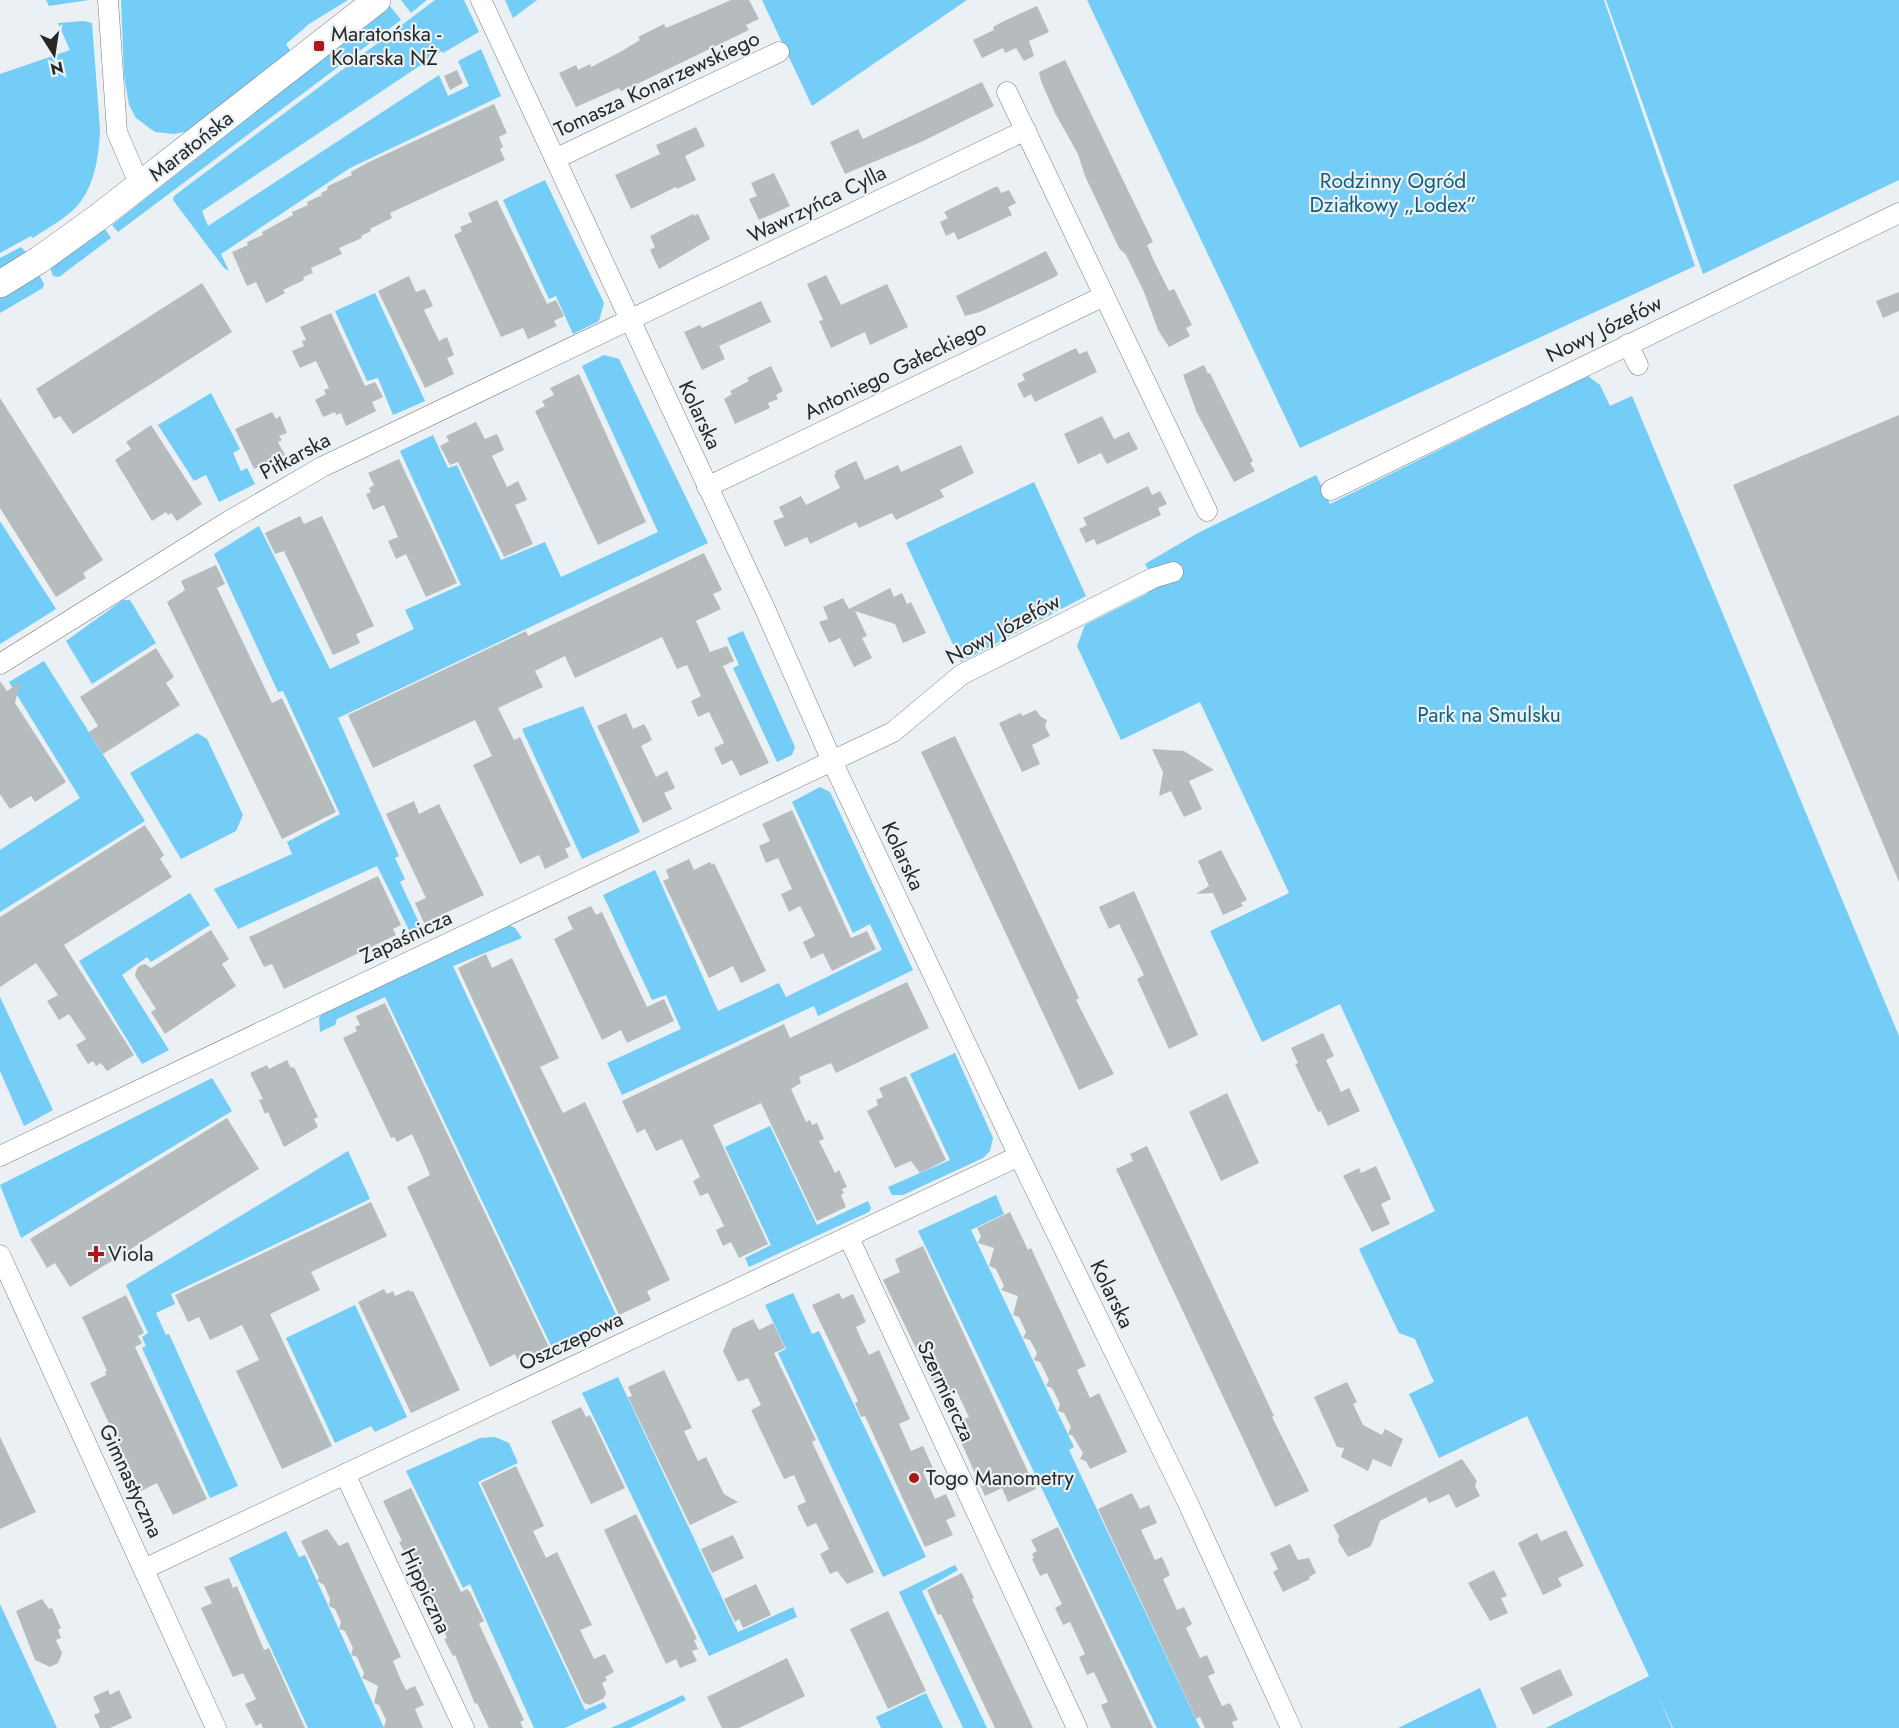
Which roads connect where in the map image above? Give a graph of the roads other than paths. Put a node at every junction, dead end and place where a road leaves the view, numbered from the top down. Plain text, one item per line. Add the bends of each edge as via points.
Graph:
1 (108, 0) edge
2 (377, 0) edge
3 (481, 0) edge
4 (779, 52) dead end
5 (1007, 92) dead end
6 (1026, 130) junction
7 (555, 159) junction
8 (140, 186) junction
9 (1899, 213) edge
10 (0, 284) edge
11 (1104, 296) junction
12 (630, 321) junction
13 (1628, 344) junction
14 (1638, 365) dead end
15 (707, 487) junction
16 (1331, 490) dead end
17 (1207, 511) dead end
18 (1173, 572) dead end
19 (0, 664) edge
20 (832, 761) junction
21 (0, 1156) edge
22 (1018, 1156) junction
23 (849, 1238) junction
24 (0, 1255) edge
25 (345, 1474) junction
26 (144, 1569) junction
27 (216, 1728) edge
28 (464, 1728) edge
29 (1077, 1728) edge
30 (1291, 1728) edge

1 - 8 street via 117,132
2 - 8 main road, Maratońska
3 - 7 street, Kolarska
4 - 7 street, Tomasza Konarzewskiego
5 - 6 street
6 - 11 street
6 - 12 street, Wawrzyńca Cylla
7 - 12 street, Kolarska
8 - 10 main road, Maratońska
9 - 13 street, Nowy Józefów
11 - 15 street, Antoniego Gałeckiego
11 - 17 street
12 - 15 street, Kolarska
12 - 19 street, Piłkarska via 322,467
13 - 14 street
13 - 16 street, Nowy Józefów
15 - 20 street, Kolarska
18 - 20 street, Nowy Józefów via 1153,578 961,675 892,732
20 - 21 street, Zapaśnicza
20 - 22 street, Kolarska
22 - 23 street, Oszczepowa
22 - 30 street, Kolarska via 1187,1501
23 - 25 street, Oszczepowa
23 - 29 street, Szermiercza
24 - 26 street, Gimnastyczna
25 - 26 street, Oszczepowa
25 - 28 street, Hippiczna
26 - 27 street, Gimnastyczna

